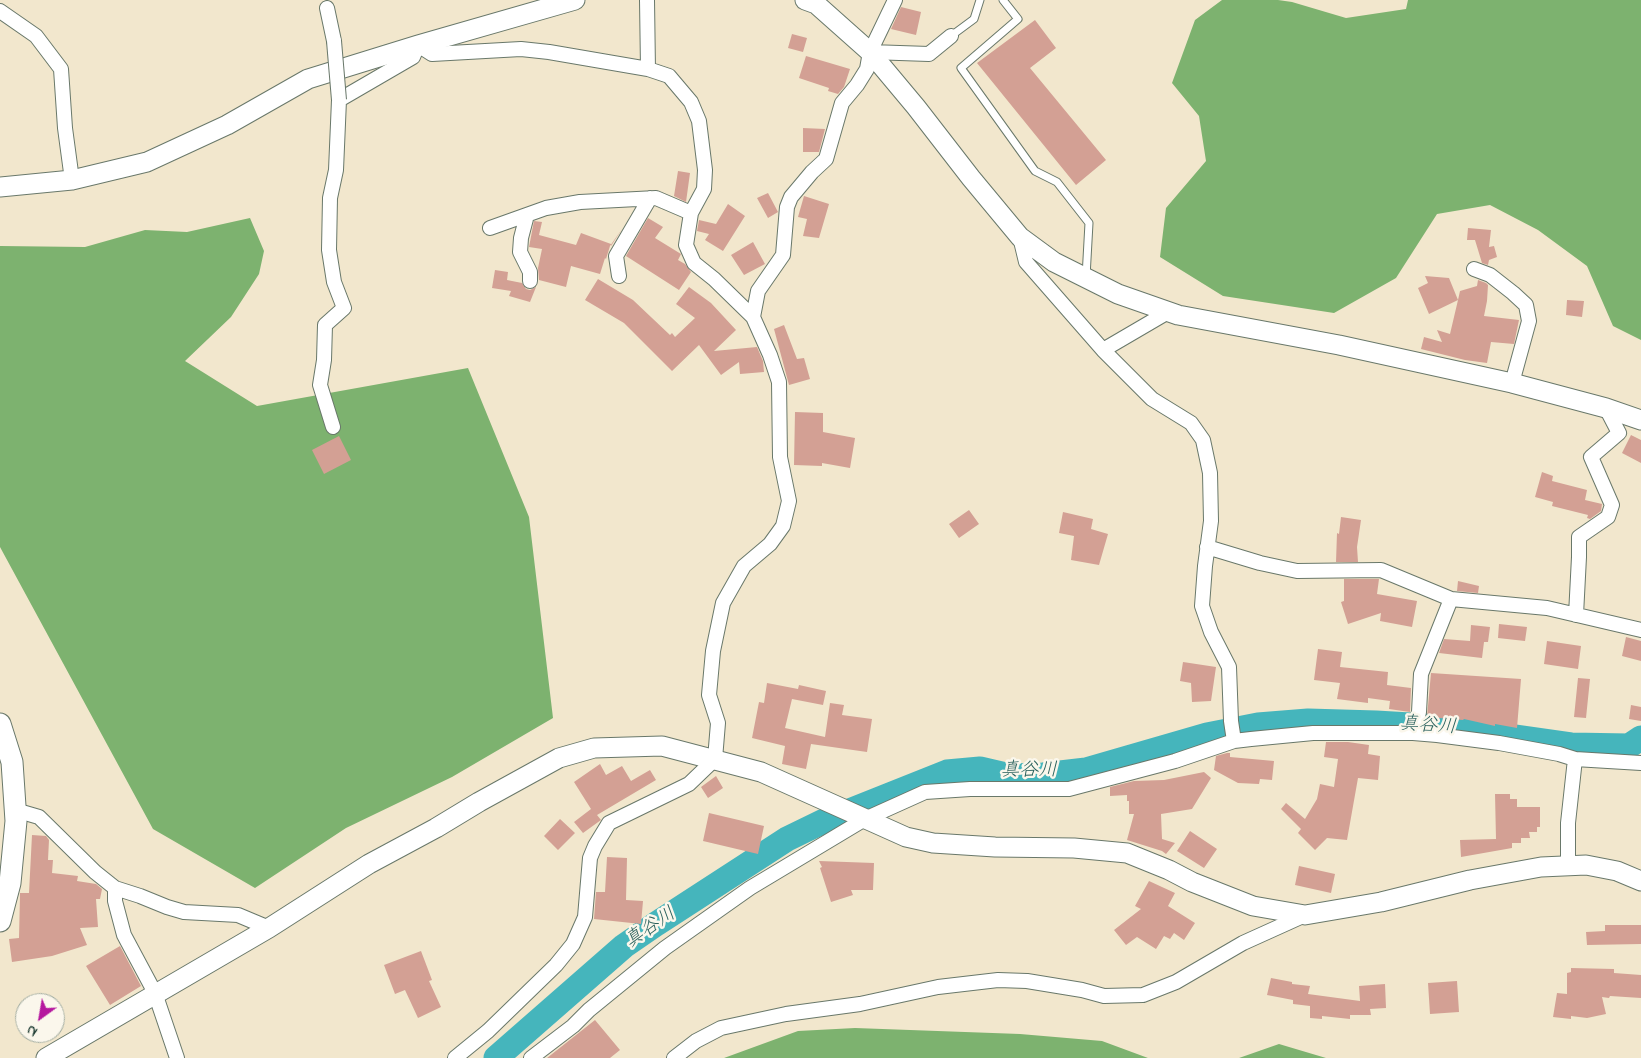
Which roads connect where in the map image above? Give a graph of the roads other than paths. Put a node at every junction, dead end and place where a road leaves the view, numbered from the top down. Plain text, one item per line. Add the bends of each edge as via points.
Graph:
1 (575, 0) edge
2 (647, 0) edge
3 (805, 0) edge
4 (894, 0) edge
5 (980, 0) edge
6 (1003, 0) edge
7 (327, 8) dead end
8 (0, 11) edge
9 (951, 36) joint
10 (418, 45) junction
11 (870, 52) junction
12 (648, 69) junction
13 (339, 100) junction
14 (72, 180) junction
15 (0, 188) edge
16 (650, 198) junction
17 (691, 213) junction
18 (527, 215) junction
19 (490, 228) dead end
20 (1020, 237) junction
21 (1474, 269) dead end
22 (619, 276) dead end
23 (1086, 278) junction
24 (530, 281) dead end
25 (1168, 312) junction
26 (752, 317) junction
27 (1104, 350) junction
28 (1512, 383) junction
29 (1606, 408) junction
30 (1641, 420) edge
31 (333, 427) dead end
32 (1207, 548) junction
33 (1450, 599) junction
34 (1576, 615) junction
35 (1641, 630) edge
36 (0, 724) edge
37 (1414, 732) junction
38 (1234, 740) junction
39 (714, 759) junction
40 (1574, 759) junction
41 (1641, 763) edge
42 (15, 810) junction
43 (860, 817) junction
44 (1568, 865) junction
45 (1641, 881) edge
46 (115, 888) junction
47 (1305, 915) junction
48 (0, 921) edge
49 (269, 928) junction
50 (155, 993) junction
51 (46, 1058) edge
52 (177, 1058) edge
53 (455, 1058) edge
54 (531, 1058) edge
55 (674, 1058) edge

1 - 10 street
2 - 12 street
3 - 11 street via 816,4
4 - 11 street
5 - 9 lane via 974,19
6 - 23 lane via 1018,19 961,68 1035,171 1057,182 1089,223
7 - 13 street, bridge via 334,41
8 - 14 street via 36,36 61,69
9 - 11 street via 929,54
10 - 12 street via 432,54 520,49
10 - 13 street via 413,57
10 - 14 street via 308,79 227,125 147,162
11 - 20 street
11 - 26 street via 867,68 842,103 826,160 791,197 787,207 783,255 758,291
12 - 17 street via 669,76 691,102 699,121 704,189
13 - 31 street via 329,250 334,282 344,308 324,325 320,385
14 - 15 street
16 - 17 street
16 - 18 street via 580,202
16 - 22 street via 616,256
17 - 26 street via 686,245 694,263
18 - 19 street
18 - 24 street via 520,252 530,272
20 - 23 street via 1054,262
20 - 27 street via 1026,262
21 - 28 street via 1490,275 1526,305 1529,321
23 - 25 street via 1118,294
25 - 27 street
25 - 28 street
26 - 39 street via 779,382 780,457 789,501 783,526 770,544 744,566 723,603 713,651 709,695 718,722
27 - 32 street via 1152,400 1190,423 1203,440 1210,474 1211,521
28 - 29 street
29 - 30 street
29 - 34 street via 1619,433 1591,458 1612,505 1608,517 1579,537
32 - 33 street via 1297,571 1382,570
32 - 38 street via 1202,606 1229,667
33 - 34 street via 1547,608
33 - 37 street via 1421,674 1419,712
34 - 35 street
36 - 42 main road via 12,762
37 - 38 street via 1313,733
37 - 40 street via 1560,754
38 - 43 street via 1175,761 1069,789 970,788 925,792
39 - 43 street via 761,772
39 - 49 street via 662,746 594,748 559,758 369,864
39 - 53 street via 689,784 608,823 590,858 585,917 573,944 550,972
40 - 41 street
40 - 44 street
42 - 46 street via 39,817
42 - 48 main road via 10,883
43 - 47 street via 906,838 933,843 1127,853 1253,906
43 - 54 street via 664,948
44 - 45 street via 1617,871
44 - 47 street via 1470,880 1381,902
46 - 49 street via 176,910 238,915
46 - 50 street via 124,935
47 - 55 street via 1243,943 1176,982 1143,995 1104,996 1027,981 998,980 938,987 721,1028
49 - 50 street
50 - 51 street
50 - 52 street

